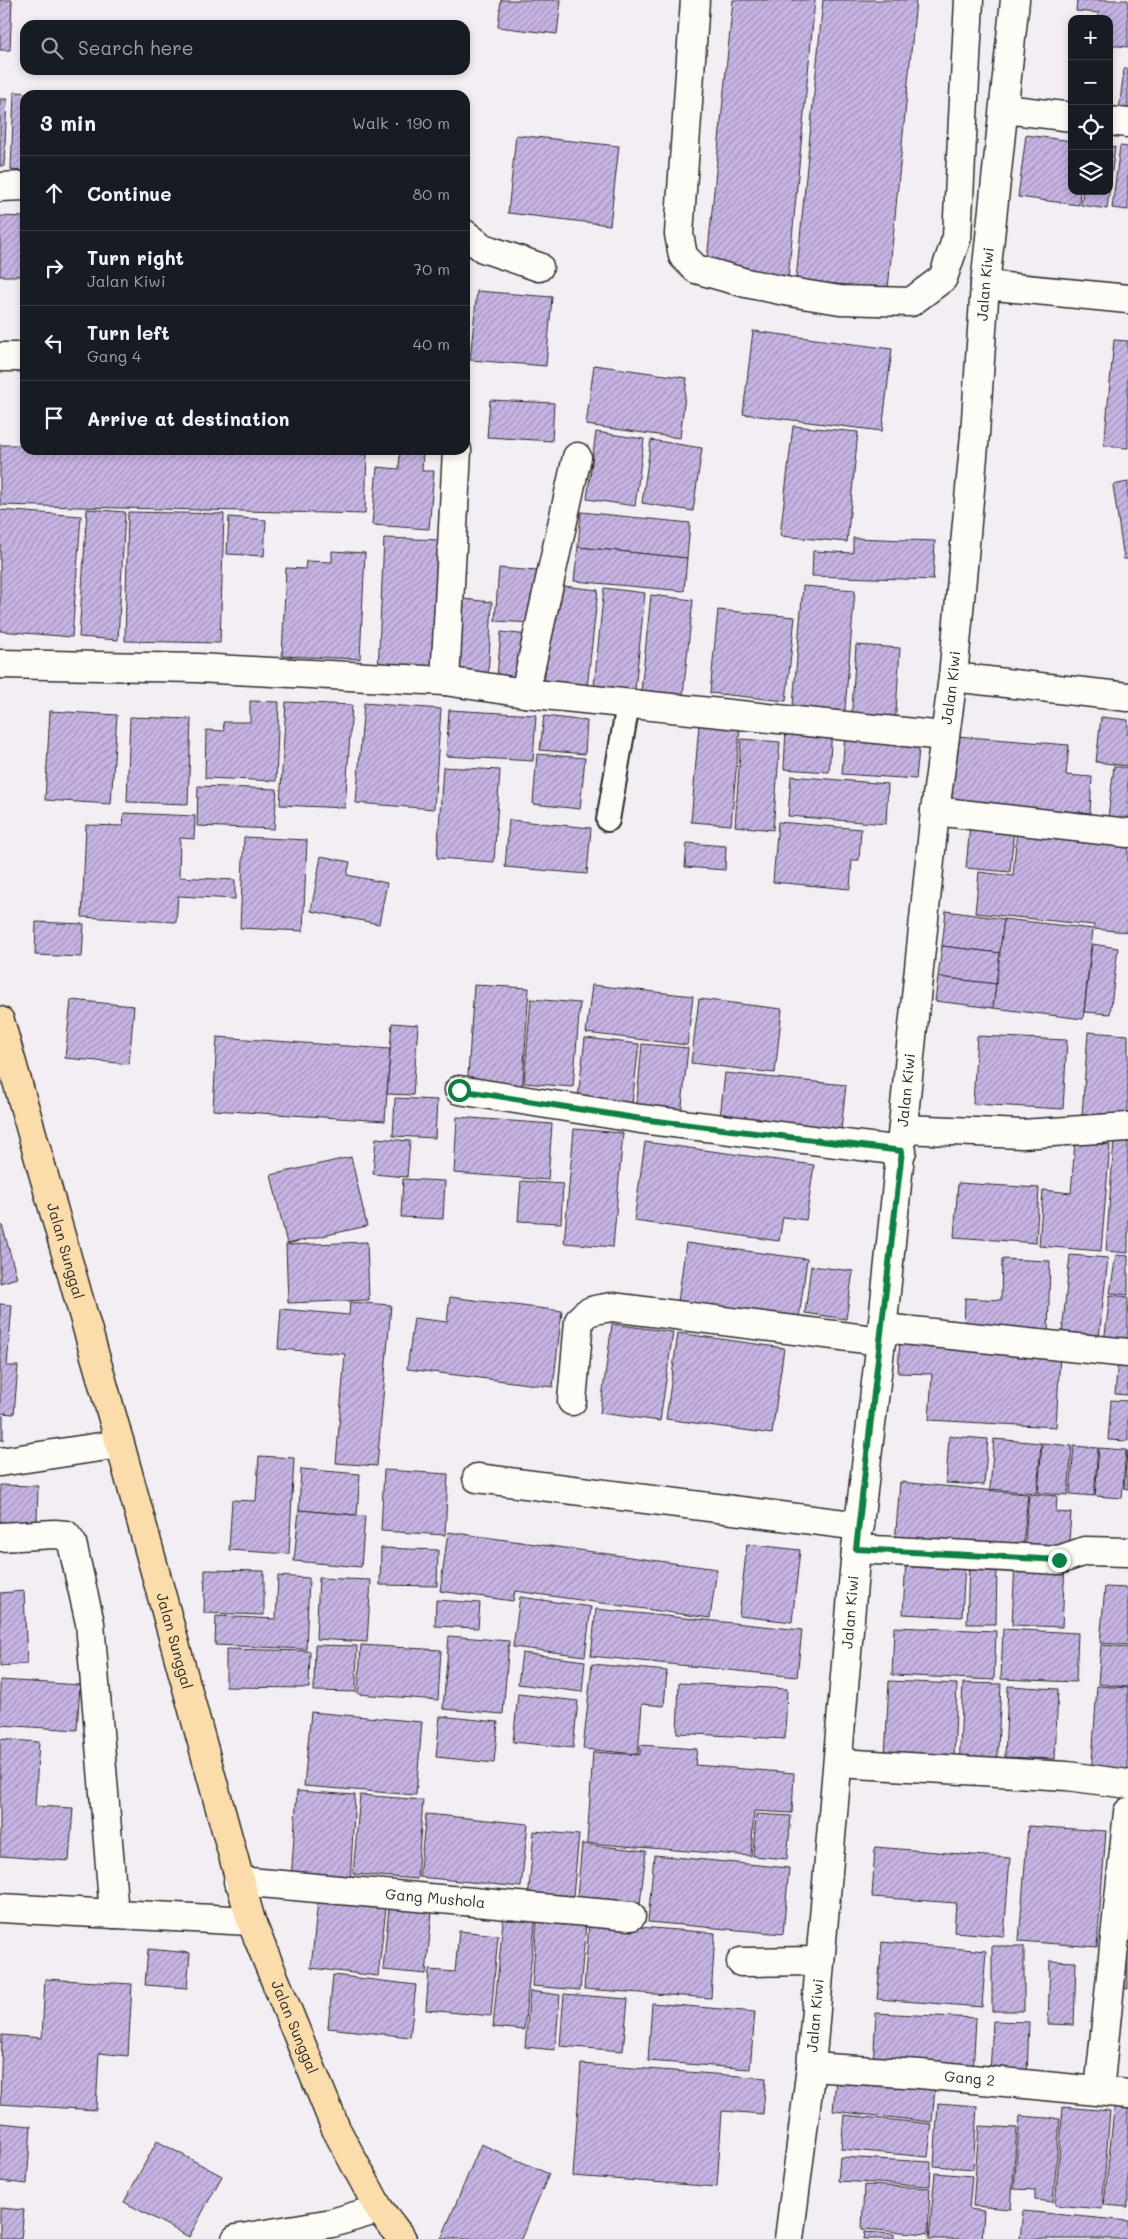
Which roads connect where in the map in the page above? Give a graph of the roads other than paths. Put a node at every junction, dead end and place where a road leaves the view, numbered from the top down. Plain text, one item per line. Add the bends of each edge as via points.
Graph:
1 (695, 0) edge
2 (970, 0) edge
3 (1015, 0) edge
4 (1004, 109) junction
5 (1068, 117) edge
6 (1113, 122) edge
7 (1128, 124) edge
8 (20, 186) edge
9 (0, 187) edge
10 (470, 238) edge
11 (539, 267) dead end
12 (985, 285) junction
13 (1128, 299) edge
14 (0, 357) edge
15 (20, 357) edge
16 (456, 455) edge
17 (577, 457) dead end
18 (0, 664) edge
19 (952, 677) junction
20 (445, 681) junction
21 (525, 692) junction
22 (1128, 698) edge
23 (628, 704) junction
24 (944, 736) junction
25 (935, 812) junction
26 (608, 820) dead end
27 (1128, 833) edge
28 (0, 1021) edge
29 (7, 1066) edge
30 (459, 1090) dead end
31 (1128, 1128) edge
32 (903, 1140) junction
33 (882, 1334) junction
34 (1128, 1353) edge
35 (572, 1400) dead end
36 (120, 1444) junction
37 (0, 1462) edge
38 (477, 1478) dead end
39 (0, 1537) edge
40 (858, 1538) junction
41 (1128, 1552) edge
42 (838, 1762) junction
43 (1128, 1784) edge
44 (1128, 1812) edge
45 (238, 1881) junction
46 (0, 1908) edge
47 (114, 1914) junction
48 (631, 1916) dead end
49 (251, 1921) junction
50 (741, 1962) dead end
51 (819, 1962) junction
52 (811, 2067) junction
53 (1099, 2091) junction
54 (1128, 2094) edge
55 (379, 2209) junction
56 (236, 2239) edge
57 (402, 2239) edge
58 (789, 2239) edge

1 - 2 street via 679,234 683,256 696,269 755,285 840,300 911,302 943,278 957,237
3 - 4 street, Jalan Kiwi
4 - 5 street
4 - 12 street, Jalan Kiwi
6 - 7 street
8 - 9 street
10 - 11 street via 482,248
12 - 13 street
12 - 19 street, Jalan Kiwi via 975,434
14 - 15 street
16 - 20 street
17 - 21 street
18 - 20 street via 197,668
19 - 22 street
19 - 24 street, Jalan Kiwi
20 - 21 street
21 - 23 street
23 - 24 street
23 - 26 lane
24 - 25 street, Jalan Kiwi
25 - 27 street
25 - 32 street, Jalan Kiwi
28 - 29 main road, Jalan Sunggal
29 - 36 main road, Jalan Sunggal
30 - 32 street via 641,1119
31 - 32 street
32 - 33 street, Jalan Kiwi
33 - 34 street
33 - 35 street via 612,1307 597,1310 586,1313 579,1321
33 - 40 street, Jalan Kiwi
36 - 37 street
36 - 45 main road, Jalan Sunggal
38 - 40 street
39 - 47 street via 55,1534 66,1535 72,1543 90,1623
40 - 41 street via 1059,1560 1085,1551
40 - 42 street, Jalan Kiwi
42 - 43 street via 1067,1776
42 - 51 street, Jalan Kiwi
44 - 53 street
45 - 48 street, Gang Mushola
45 - 49 main road, Jalan Sunggal
46 - 47 street
47 - 49 street
49 - 55 main road, Jalan Sunggal via 336,2129
50 - 51 street
51 - 52 street, Jalan Kiwi
52 - 53 street, Gang 2
52 - 58 street, Jalan Kiwi
53 - 54 street, Gang 2
55 - 56 street via 332,2223
55 - 57 main road, Jalan Sunggal

